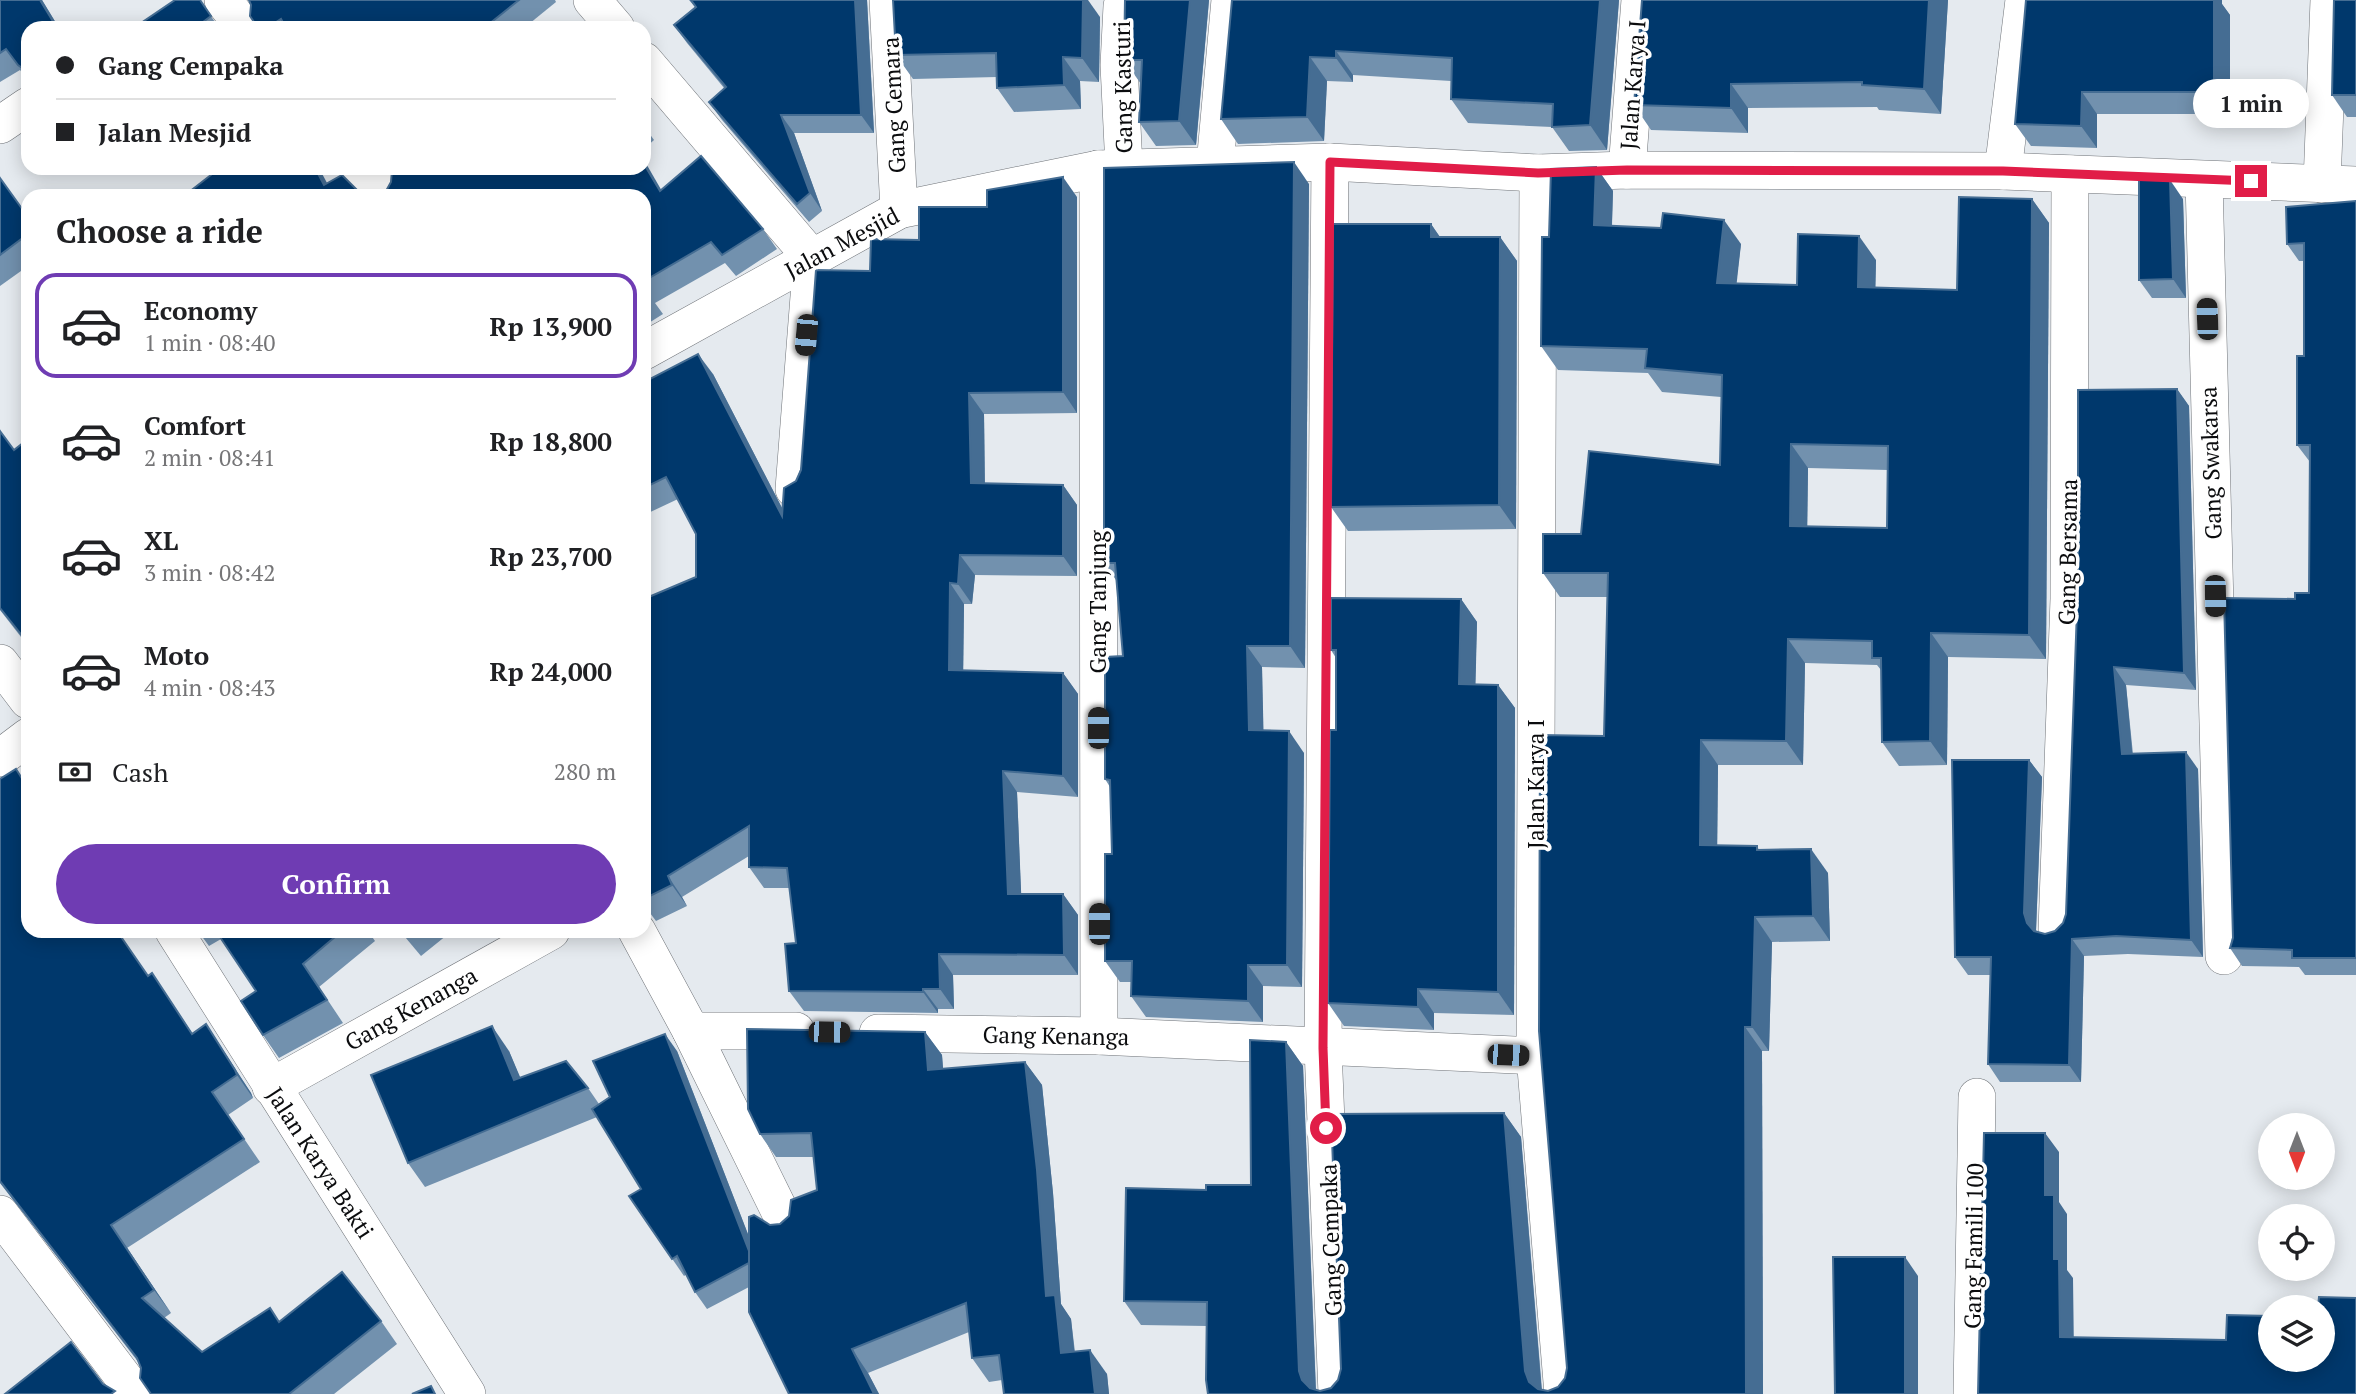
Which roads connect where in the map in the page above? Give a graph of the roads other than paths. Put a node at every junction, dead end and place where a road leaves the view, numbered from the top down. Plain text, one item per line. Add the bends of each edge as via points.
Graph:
1 (223, 0) edge
2 (592, 0) edge
3 (888, 0) edge
4 (1230, 0) edge
5 (1640, 0) edge
6 (2024, 0) edge
7 (2329, 0) edge
8 (1122, 6) edge
9 (240, 21) edge
10 (610, 21) edge
11 (651, 69) edge
12 (21, 111) edge
13 (0, 125) edge
14 (1330, 162) junction
15 (1215, 165) junction
16 (1111, 168) junction
17 (1627, 170) junction
18 (2003, 171) junction
19 (1538, 173) junction
20 (2070, 174) junction
21 (366, 175) edge
22 (2204, 180) junction
23 (2339, 184) edge
24 (379, 189) edge
25 (899, 210) junction
26 (812, 258) junction
27 (651, 347) edge
28 (794, 489) edge
29 (0, 663) edge
30 (21, 691) edge
31 (21, 742) edge
32 (0, 758) edge
33 (2057, 930) edge
34 (178, 938) edge
35 (538, 938) edge
36 (641, 938) edge
37 (2224, 956) dead end
38 (691, 1031) junction
39 (1099, 1036) junction
40 (1323, 1048) junction
41 (1535, 1056) junction
42 (271, 1087) junction
43 (1977, 1097) dead end
44 (0, 1214) edge
45 (788, 1228) edge
46 (136, 1394) edge
47 (467, 1394) edge
48 (1337, 1394) edge
49 (1563, 1394) edge
50 (1972, 1394) edge

1 - 9 street
2 - 10 street
3 - 25 street, Gang Cemara
4 - 15 street
5 - 17 street, Jalan Karya I
6 - 18 street
7 - 23 street
8 - 16 street, Gang Kasturi
11 - 26 street
12 - 13 street
14 - 15 street, Jalan Mesjid
14 - 19 street, Jalan Mesjid
14 - 40 street, Gang Cempaka
15 - 16 street, Jalan Mesjid
16 - 25 street, Jalan Mesjid
16 - 39 street, Gang Tanjung
17 - 18 street, Jalan Mesjid
17 - 19 street, Jalan Mesjid
18 - 20 street, Jalan Mesjid
19 - 41 street, Jalan Karya I
20 - 22 street, Jalan Mesjid
20 - 33 street, Gang Bersama via 2068,599
21 - 24 street
22 - 23 street, Jalan Mesjid
22 - 37 street, Gang Swakarsa
25 - 26 street, Jalan Mesjid
26 - 27 street, Jalan Mesjid
26 - 28 street
29 - 30 street
31 - 32 street
34 - 42 street, Jalan Karya Bakti
35 - 42 street, Gang Kenanga
36 - 38 street
38 - 39 street, Gang Kenanga
38 - 45 street
39 - 40 street, Gang Kenanga
40 - 41 street, Gang Kenanga
40 - 48 street, Gang Cempaka
41 - 49 street, Jalan Karya I
42 - 47 street, Jalan Karya Bakti
43 - 50 street, Gang Famili 100
44 - 46 street

